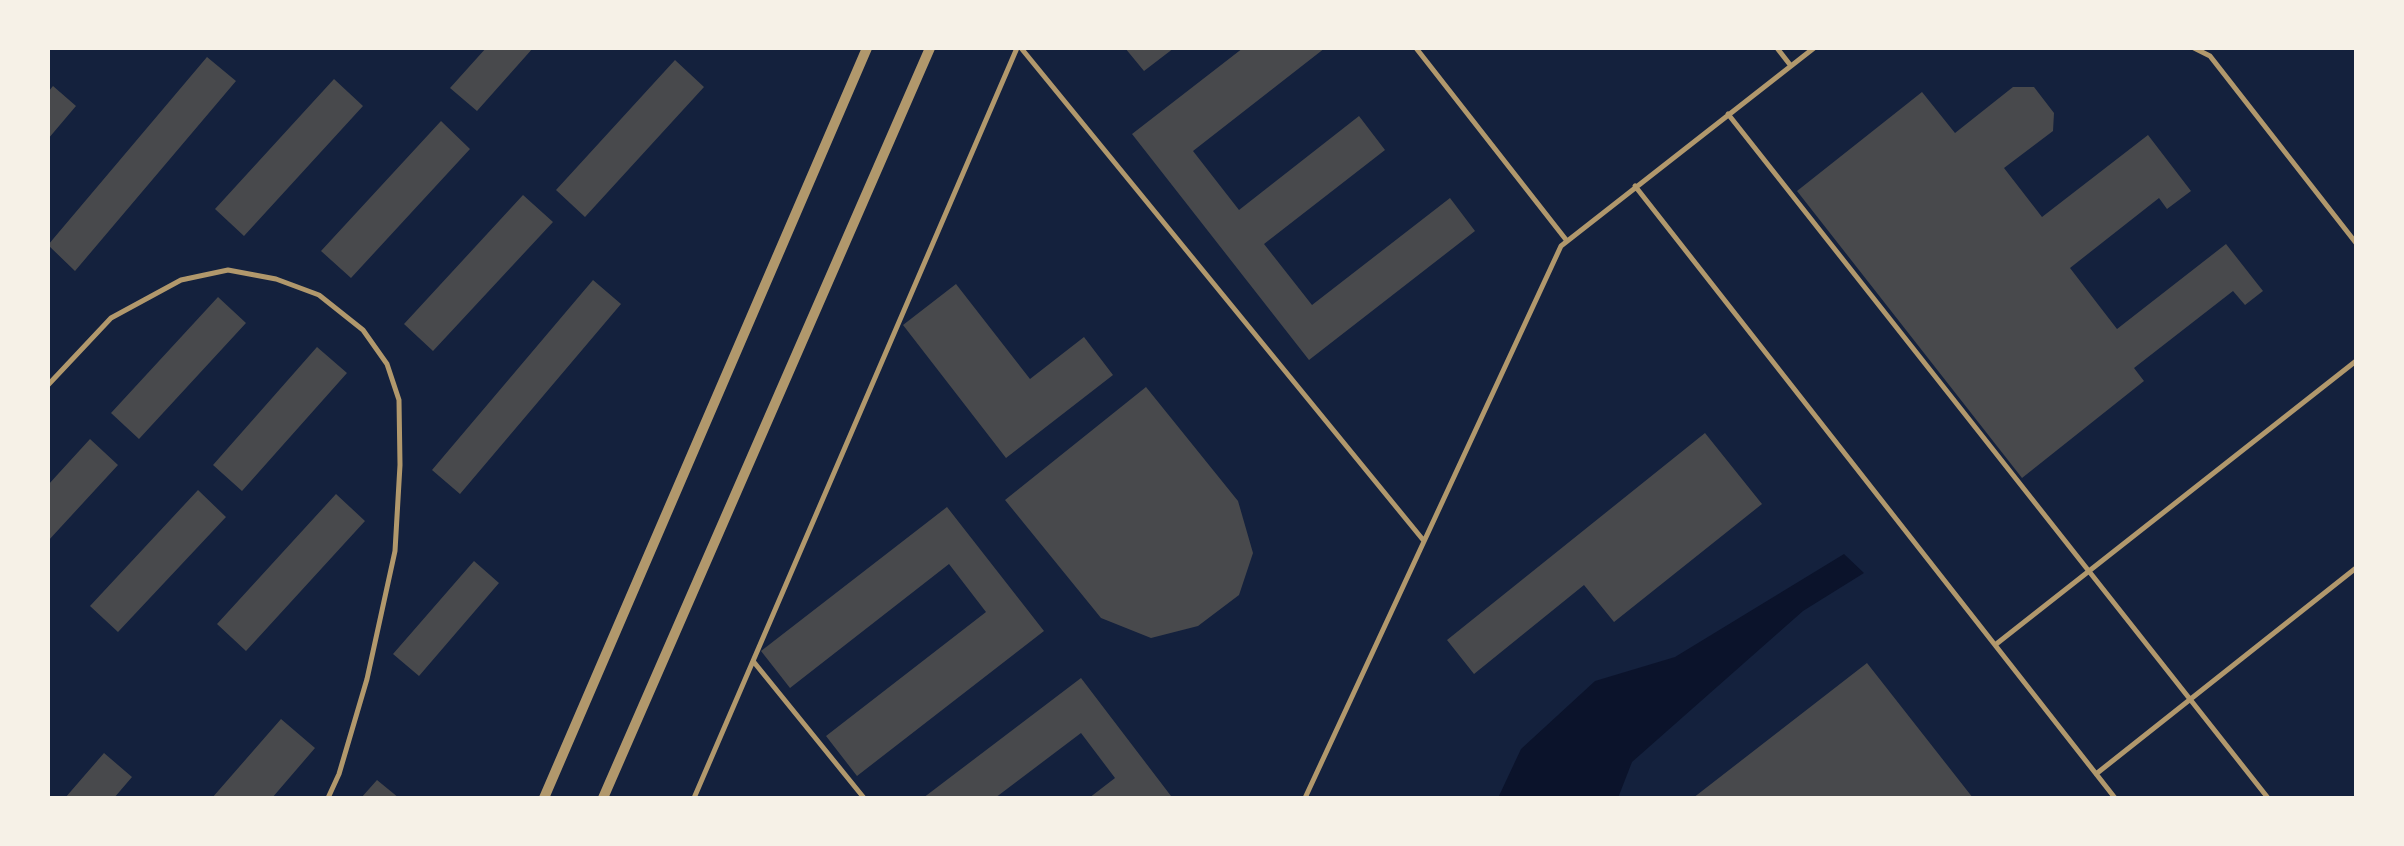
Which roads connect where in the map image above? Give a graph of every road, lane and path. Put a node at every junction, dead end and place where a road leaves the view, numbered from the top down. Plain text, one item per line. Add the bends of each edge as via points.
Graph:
1 (867, 48) edge
2 (930, 48) edge
3 (1019, 48) edge
4 (1416, 48) edge
5 (1777, 48) edge
6 (1814, 48) edge
7 (2194, 48) edge
8 (1791, 66) junction
9 (1728, 114) junction
10 (1635, 186) junction
11 (1567, 241) junction
12 (2356, 243) edge
13 (2356, 361) edge
14 (48, 385) edge
15 (1425, 542) junction
16 (2356, 568) edge
17 (2089, 572) junction
18 (1995, 645) junction
19 (752, 661) junction
20 (2190, 700) junction
21 (2096, 774) junction
22 (328, 798) edge
23 (544, 798) edge
24 (603, 798) edge
25 (694, 798) edge
26 (864, 798) edge
27 (1306, 798) edge
28 (2115, 798) edge
29 (2268, 798) edge

1 - 23 street
2 - 24 street
3 - 15 lane
3 - 19 lane
4 - 11 lane
5 - 8 lane
6 - 8 lane
7 - 12 lane via 2210,56
8 - 9 lane
9 - 10 lane
9 - 17 lane
10 - 11 lane
10 - 18 lane
11 - 15 lane
13 - 17 lane
14 - 22 lane via 111,318 181,280 228,270 319,295 363,330 387,364 399,400 395,551 367,680
15 - 27 lane
16 - 20 lane
17 - 18 lane
17 - 20 lane
18 - 21 lane
19 - 25 lane
19 - 26 lane
20 - 21 lane
20 - 29 lane
21 - 28 lane

